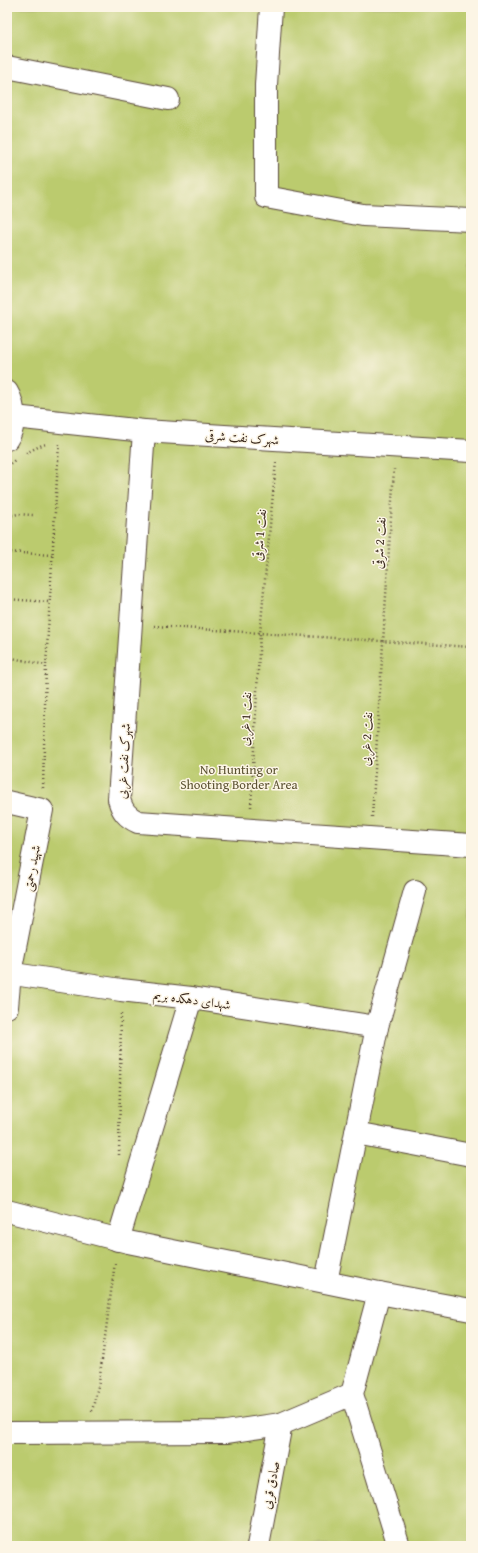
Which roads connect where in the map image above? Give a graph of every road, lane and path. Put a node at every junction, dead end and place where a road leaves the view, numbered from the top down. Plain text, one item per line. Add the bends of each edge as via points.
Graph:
1 (271, 7) edge
2 (7, 67) edge
3 (168, 99) dead end
4 (471, 220) edge
5 (7, 392) edge
6 (14, 417) junction
7 (144, 431) junction
8 (7, 439) edge
9 (278, 439) junction
10 (395, 447) junction
11 (471, 451) edge
12 (23, 454) dead end
13 (17, 459) dead end
14 (7, 466) edge
15 (33, 515) dead end
16 (7, 528) edge
17 (7, 552) edge
18 (52, 555) junction
19 (7, 599) edge
20 (49, 602) junction
21 (131, 625) junction
22 (260, 633) junction
23 (382, 641) junction
24 (471, 647) edge
25 (7, 657) edge
26 (46, 665) junction
27 (7, 802) edge
28 (42, 810) junction
29 (250, 830) junction
30 (370, 838) junction
31 (471, 845) edge
32 (415, 891) dead end
33 (8, 973) edge
34 (191, 998) junction
35 (7, 1007) edge
36 (377, 1027) junction
37 (356, 1133) junction
38 (471, 1155) edge
39 (7, 1211) edge
40 (118, 1240) junction
41 (326, 1282) junction
42 (379, 1293) junction
43 (471, 1310) edge
44 (352, 1394) junction
45 (281, 1424) junction
46 (7, 1433) edge
47 (258, 1546) edge
48 (399, 1546) edge

1 - 4 street via 266,85 266,197 364,215
2 - 3 street
5 - 6 street via 11,398
6 - 7 street, شهرک نفت شرقی
6 - 8 street
7 - 9 street, شهرک نفت شرقی
7 - 21 street, شهرک نفت غربی
9 - 10 street, شهرک نفت شرقی
9 - 22 path, نفت 1 شرقی
10 - 11 street, شهرک نفت شرقی
10 - 23 path, نفت 2 شرقی
12 - 18 path via 42,445 60,444
13 - 14 path
15 - 16 path via 8,516
17 - 18 path
18 - 20 path
19 - 20 path
20 - 26 path
21 - 22 path
21 - 29 street, شهرک نفت غربی via 119,799 123,810 130,819 138,822
22 - 23 path
22 - 29 path, نفت 1 غربی
23 - 24 path
23 - 30 path, نفت 2 غربی
25 - 26 path
26 - 28 path
27 - 28 street
28 - 33 street, شهید رحمتی
29 - 30 street, شهرک نفت غربی
30 - 31 street, شهرک نفت غربی
32 - 36 street
33 - 34 street, شهدای دهکده بریم
33 - 35 street, شهید رحمتی
34 - 36 street, شهدای دهکده بریم
34 - 40 street
36 - 37 street
37 - 38 street
37 - 41 street
39 - 40 street
40 - 41 street
41 - 42 street
42 - 43 street
42 - 44 street
44 - 45 street
44 - 48 street
45 - 46 street via 226,1432
45 - 47 street, صادق قربی

